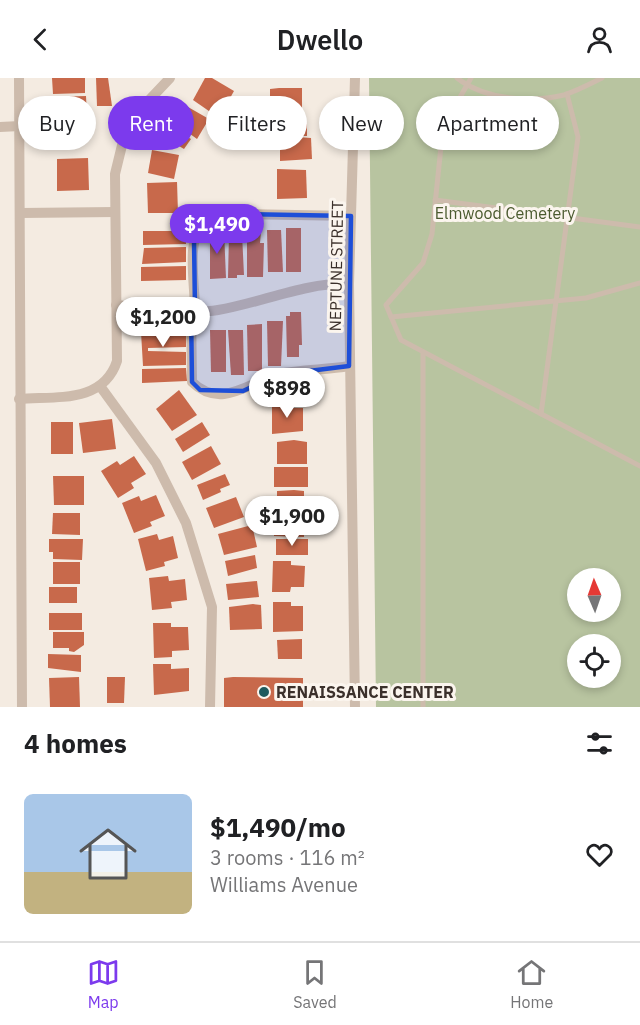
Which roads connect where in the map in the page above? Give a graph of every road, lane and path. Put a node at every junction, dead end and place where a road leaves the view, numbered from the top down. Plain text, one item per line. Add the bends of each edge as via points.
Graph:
1 (19, 78) edge
2 (170, 78) edge
3 (355, 78) edge
4 (458, 78) edge
5 (471, 78) edge
6 (602, 78) edge
7 (466, 85) junction
8 (567, 94) junction
9 (19, 96) edge
10 (18, 126) edge
11 (0, 127) edge
12 (20, 150) edge
13 (435, 200) junction
14 (115, 212) junction
15 (21, 213) junction
16 (351, 216) junction
17 (568, 218) junction
18 (640, 227) edge
19 (640, 283) edge
20 (349, 284) junction
21 (555, 301) junction
22 (116, 305) junction
23 (193, 310) junction
24 (391, 317) junction
25 (423, 352) junction
26 (349, 366) junction
27 (100, 386) junction
28 (19, 399) junction
29 (541, 414) junction
30 (640, 466) edge
31 (22, 707) edge
32 (210, 707) edge
33 (355, 707) edge
34 (423, 707) edge

1 - 9 street
2 - 14 street via 135,115 125,133 115,174
3 - 16 street, NEPTUNE STREET
4 - 7 lane
5 - 7 lane
6 - 8 lane
7 - 8 lane via 500,97 540,100
7 - 13 lane via 443,127
8 - 17 lane via 578,137
10 - 11 street
12 - 15 street
13 - 17 lane
13 - 24 lane via 432,234 423,263 386,305
14 - 15 street
14 - 22 street
15 - 28 street
16 - 20 street, NEPTUNE STREET
16 - 23 street via 236,214 203,219 194,240
17 - 18 lane
17 - 21 lane
19 - 21 lane via 586,298
20 - 23 street via 329,283 214,311
20 - 26 street, NEPTUNE STREET
21 - 24 lane
21 - 29 lane
22 - 23 street
22 - 27 street via 117,362 112,377
23 - 26 street via 192,382 200,390 219,394 243,391 276,375
24 - 25 lane via 401,340
25 - 29 lane
25 - 34 lane
26 - 33 street, NEPTUNE STREET
27 - 28 street via 80,395
27 - 32 street via 156,463 186,523 212,607
28 - 31 street
29 - 30 lane

